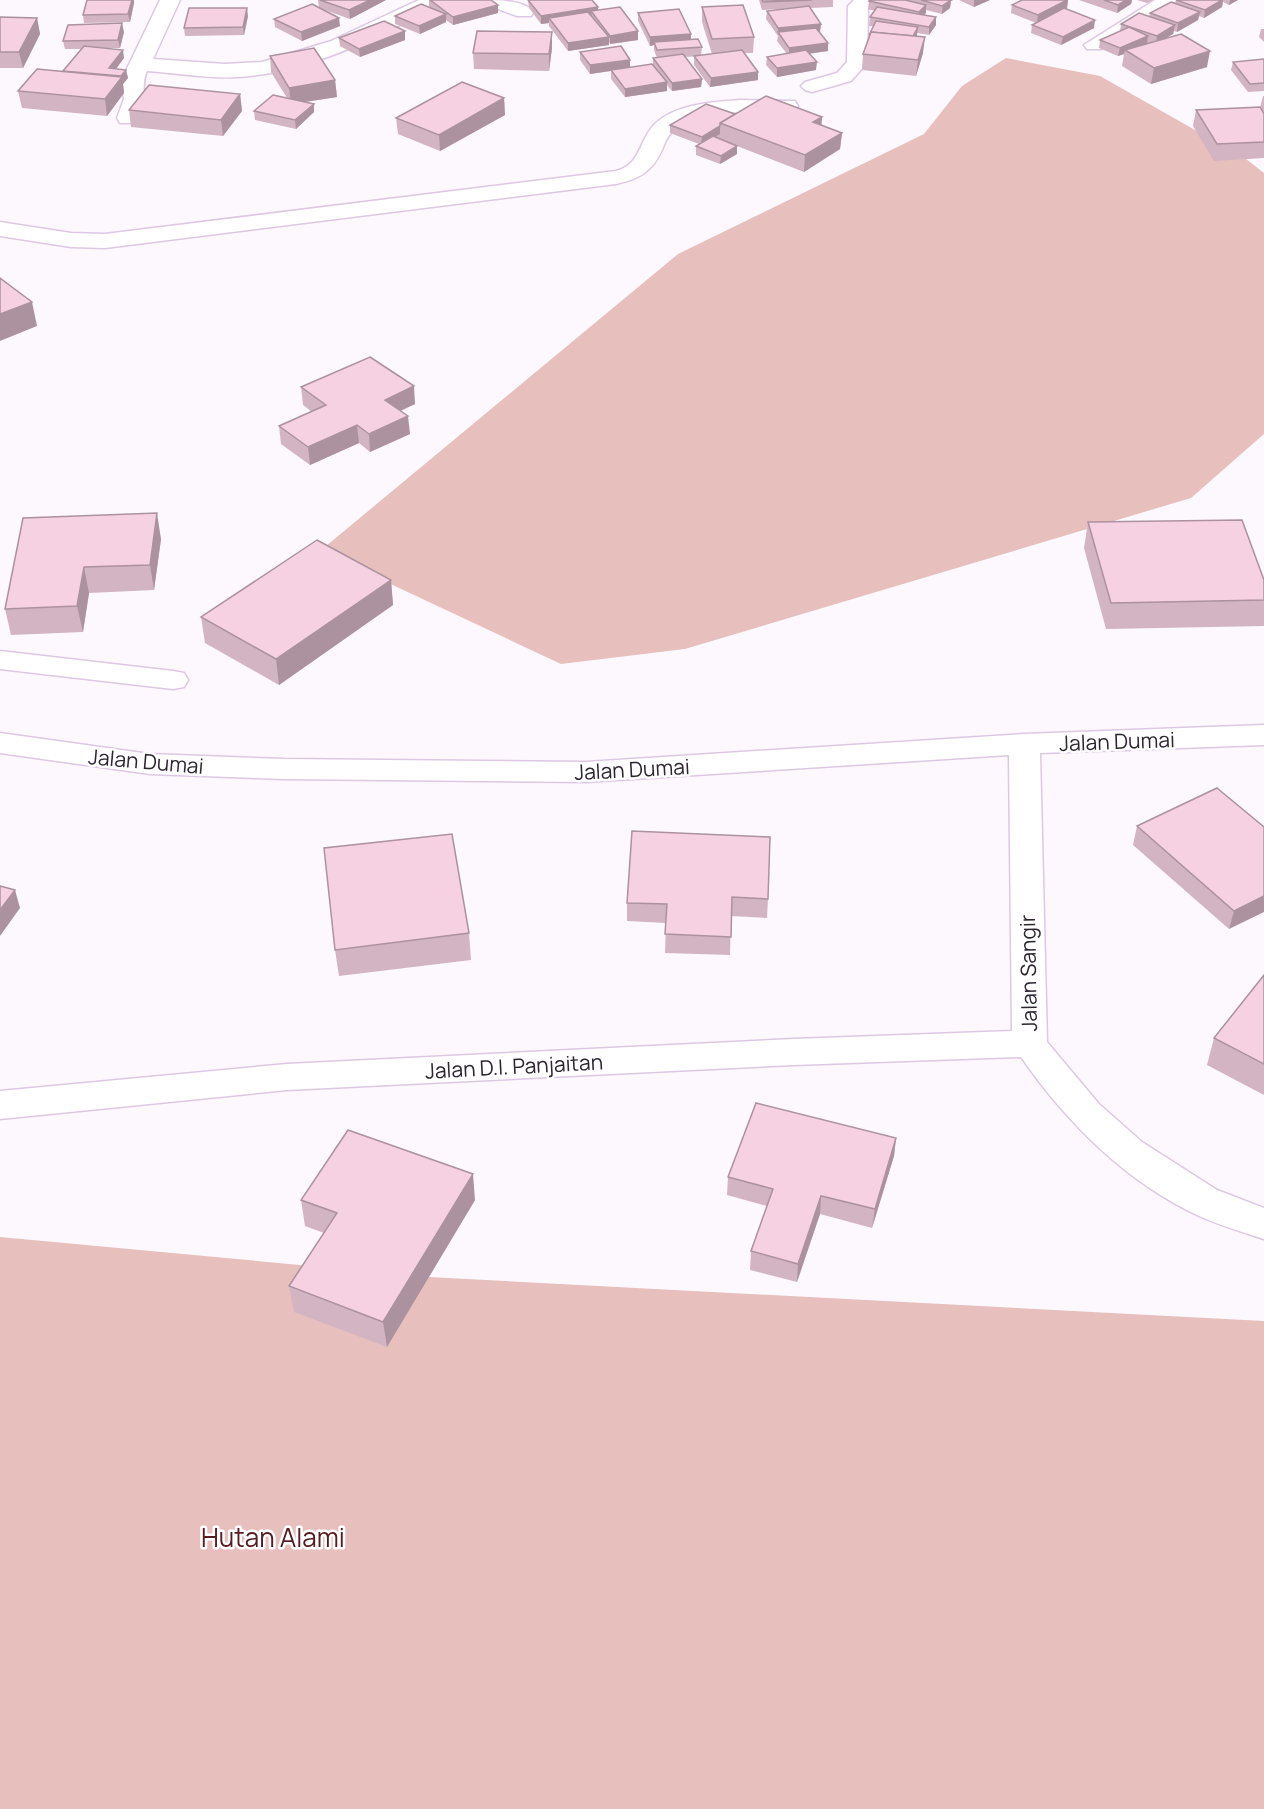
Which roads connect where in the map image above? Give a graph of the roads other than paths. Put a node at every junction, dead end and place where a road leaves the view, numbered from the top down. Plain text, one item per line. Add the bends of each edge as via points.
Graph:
1 (170, 0) edge
2 (434, 0) edge
3 (492, 0) edge
4 (870, 0) edge
5 (1169, 0) edge
6 (524, 12) dead end
7 (1094, 45) dead end
8 (140, 64) junction
9 (812, 86) dead end
10 (787, 106) edge
11 (128, 118) dead end
12 (0, 229) edge
13 (0, 660) edge
14 (172, 680) dead end
15 (1264, 735) edge
16 (0, 743) edge
17 (1024, 744) junction
18 (1030, 1044) junction
19 (0, 1105) edge
20 (1264, 1224) edge

1 - 8 street
2 - 8 street via 329,48 285,63 237,70
3 - 6 street
4 - 9 street via 858,6 857,63 844,77
5 - 7 street
8 - 11 street via 133,79 135,99
10 - 12 street via 734,107 682,116 663,127 644,165 633,173 600,180 105,241
13 - 14 street
15 - 17 street, Jalan Dumai
16 - 17 street, Jalan Dumai via 150,764 586,772
17 - 18 street, Jalan Sangir
18 - 19 street, Jalan D.I. Panjaitan via 782,1052 287,1077
18 - 20 street, Jalan Sangir via 1054,1081 1115,1144 1205,1202

